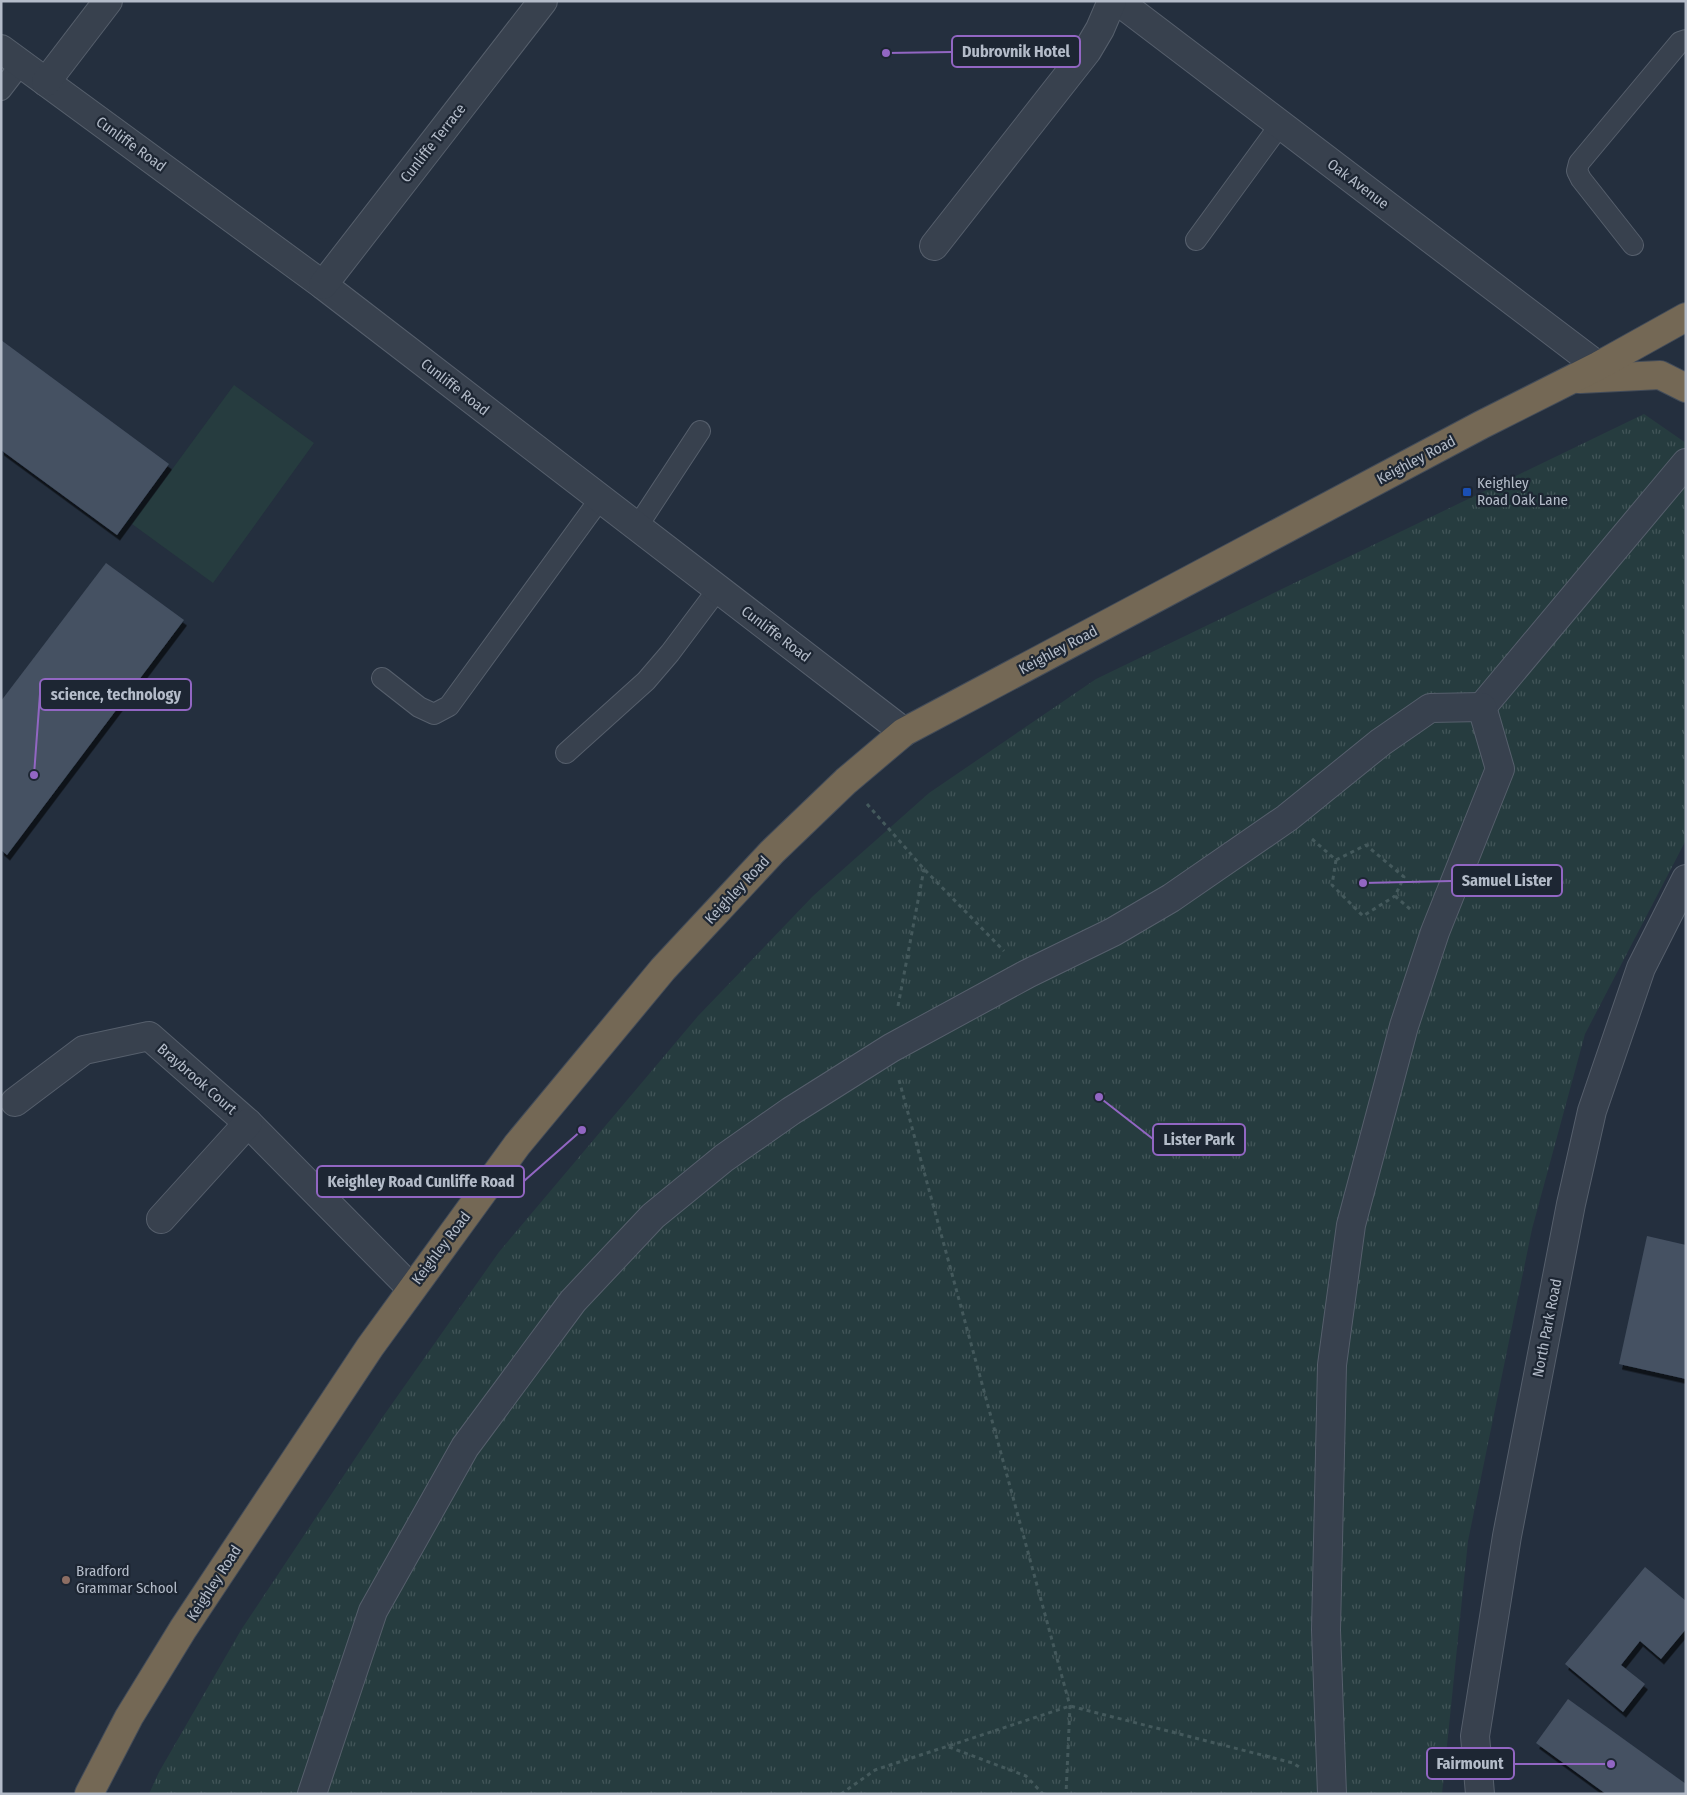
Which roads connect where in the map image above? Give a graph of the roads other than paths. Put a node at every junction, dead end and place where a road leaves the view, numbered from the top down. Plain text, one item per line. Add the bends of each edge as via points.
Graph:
1 (108, 1) edge
2 (543, 1) edge
3 (1112, 1) edge
4 (1118, 1) edge
5 (1686, 40) edge
6 (11, 56) edge
7 (46, 82) junction
8 (1, 90) edge
9 (1280, 125) junction
10 (1196, 240) dead end
11 (934, 246) dead end
12 (1633, 246) dead end
13 (323, 285) junction
14 (1686, 317) edge
15 (1598, 366) junction
16 (1571, 380) junction
17 (1686, 388) edge
18 (700, 430) dead end
19 (1686, 463) edge
20 (600, 498) junction
21 (637, 527) junction
22 (718, 589) junction
23 (382, 678) dead end
24 (1482, 707) junction
25 (904, 732) junction
26 (566, 753) dead end
27 (1686, 879) edge
28 (15, 1102) dead end
29 (248, 1123) junction
30 (161, 1219) dead end
31 (411, 1288) junction
32 (1331, 1791) edge
33 (89, 1794) edge
34 (312, 1794) edge
35 (1480, 1794) edge

1 - 7 street
2 - 13 street, Cunliffe Terrace
3 - 11 street via 1087,51
4 - 9 street, Oak Avenue
5 - 12 lane via 1680,42 1579,163 1580,179
6 - 7 street, Cunliffe Road
6 - 8 lane
7 - 13 street, Cunliffe Road
9 - 10 lane
9 - 15 street, Oak Avenue
13 - 20 street, Cunliffe Road
14 - 15 highway, Keighley Road
15 - 16 highway, Keighley Road
16 - 17 highway via 1660,375
16 - 25 highway, Keighley Road
18 - 21 lane
19 - 24 street
20 - 21 street, Cunliffe Road
20 - 23 lane via 449,706 434,714 419,707
21 - 22 street, Cunliffe Road
22 - 25 street, Cunliffe Road
22 - 26 lane via 646,681
24 - 32 street via 1500,769 1435,932 1404,1026 1351,1225 1332,1365 1326,1630
24 - 34 street via 1430,708 1381,742 1287,818 1171,898 1113,932 1027,974 891,1048 724,1158 653,1216 573,1301 465,1447 373,1611
25 - 31 highway, Keighley Road via 846,780 772,852 663,969 517,1145
27 - 35 street, North Park Road via 1642,968 1592,1111 1575,1185 1507,1536 1475,1736
28 - 29 street, Braybrook Court via 84,1050 150,1036
29 - 30 street, Braybrook Court
29 - 31 street, Braybrook Court
31 - 33 highway, Keighley Road via 183,1630 129,1717

